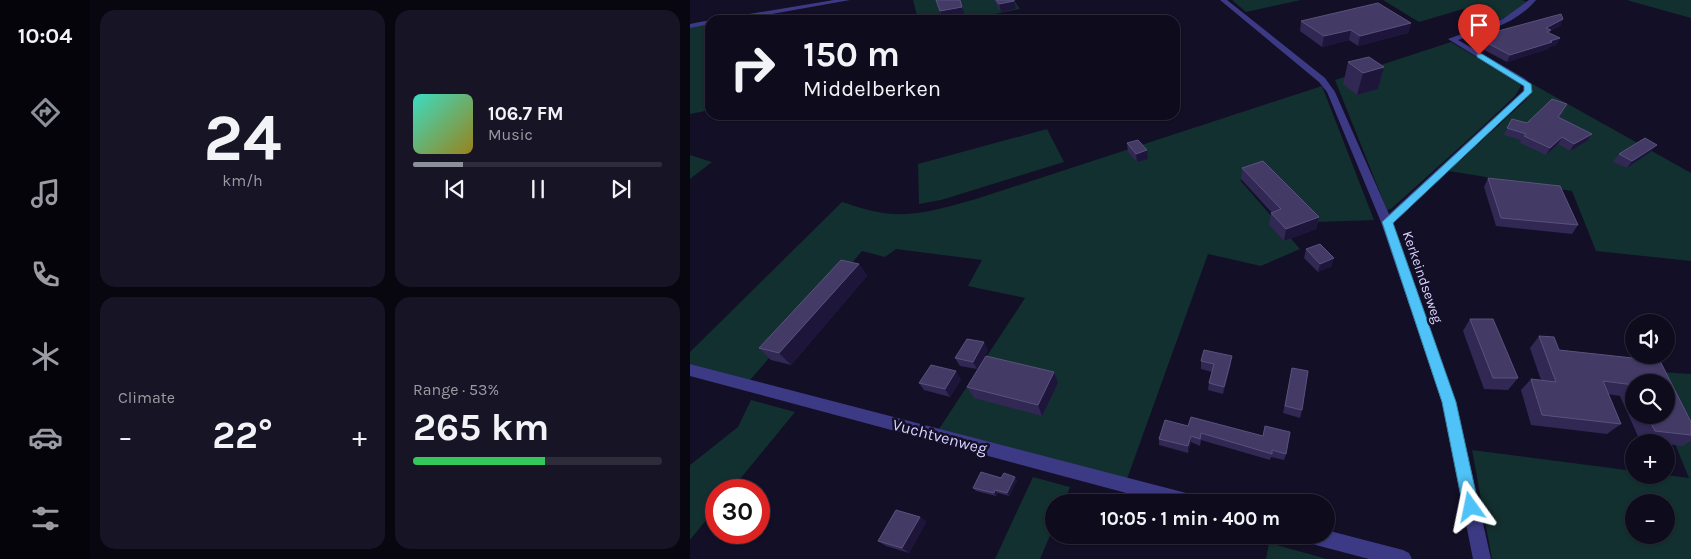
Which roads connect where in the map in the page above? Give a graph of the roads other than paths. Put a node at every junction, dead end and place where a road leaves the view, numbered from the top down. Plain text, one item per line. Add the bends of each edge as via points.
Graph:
1 (846, 0) edge
2 (1223, 0) edge
3 (1533, 0) edge
4 (755, 15) edge
5 (705, 23) edge
6 (690, 26) edge
7 (1387, 222) junction
8 (690, 370) edge
9 (1160, 494) edge
10 (1335, 541) edge
11 (1403, 559) edge
12 (1482, 559) edge

1 - 4 street
2 - 7 street, Kerkeindseweg via 1322,80 1331,92
3 - 7 street via 1517,16 1501,24 1452,39 1528,85 1528,92
5 - 6 street
7 - 12 street, Kerkeindseweg via 1449,402
8 - 9 street, Vuchtvenweg
10 - 11 street

